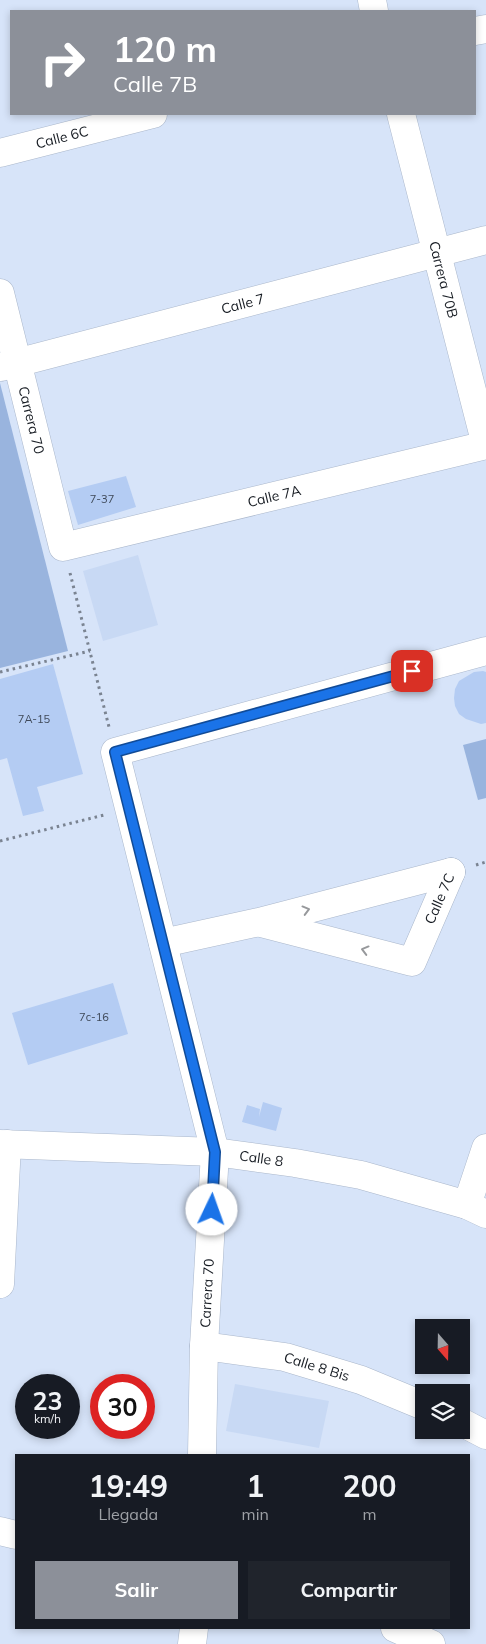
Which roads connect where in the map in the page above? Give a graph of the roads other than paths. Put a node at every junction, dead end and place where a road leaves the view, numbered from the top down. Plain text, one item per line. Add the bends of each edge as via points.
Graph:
1 (149, 115) edge
2 (401, 115) edge
3 (0, 153) edge
4 (486, 240) edge
5 (436, 253) junction
6 (0, 293) edge
7 (9, 365) edge
8 (486, 445) edge
9 (63, 548) joint
10 (486, 651) edge
11 (259, 922) junction
12 (163, 943) junction
13 (4, 1144) edge
14 (486, 1148) edge
15 (215, 1152) junction
16 (476, 1210) edge
17 (0, 1284) edge
18 (204, 1346) junction
19 (415, 1402) edge
20 (470, 1427) edge
21 (486, 1435) edge
22 (202, 1454) edge
23 (0, 1531) edge
24 (15, 1535) edge
25 (194, 1629) edge
26 (397, 1629) edge
27 (192, 1644) edge
28 (431, 1644) edge

1 - 3 street, Calle 6C
2 - 5 street, Carrera 70B
4 - 5 street, Calle 7
5 - 7 street, Calle 7
5 - 8 street, Carrera 70B
6 - 7 street, Carrera 70
7 - 9 street, Carrera 70
8 - 9 street, Calle 7A
10 - 12 street, Carrera 70 via 115,752
11 -> 11 street, Calle 7C via 365,895 451,872 412,962
11 - 12 street, Calle 7C
12 - 15 street, Carrera 70
13 - 15 street, Calle 8
13 - 17 street
14 - 16 street
15 - 16 street, Calle 8 via 361,1175
15 - 18 street, Carrera 70
18 - 19 street, Calle 8 Bis via 285,1357 361,1380
18 - 22 street, Carrera 70
20 - 21 street
23 - 24 street
25 - 27 street
26 - 28 street

